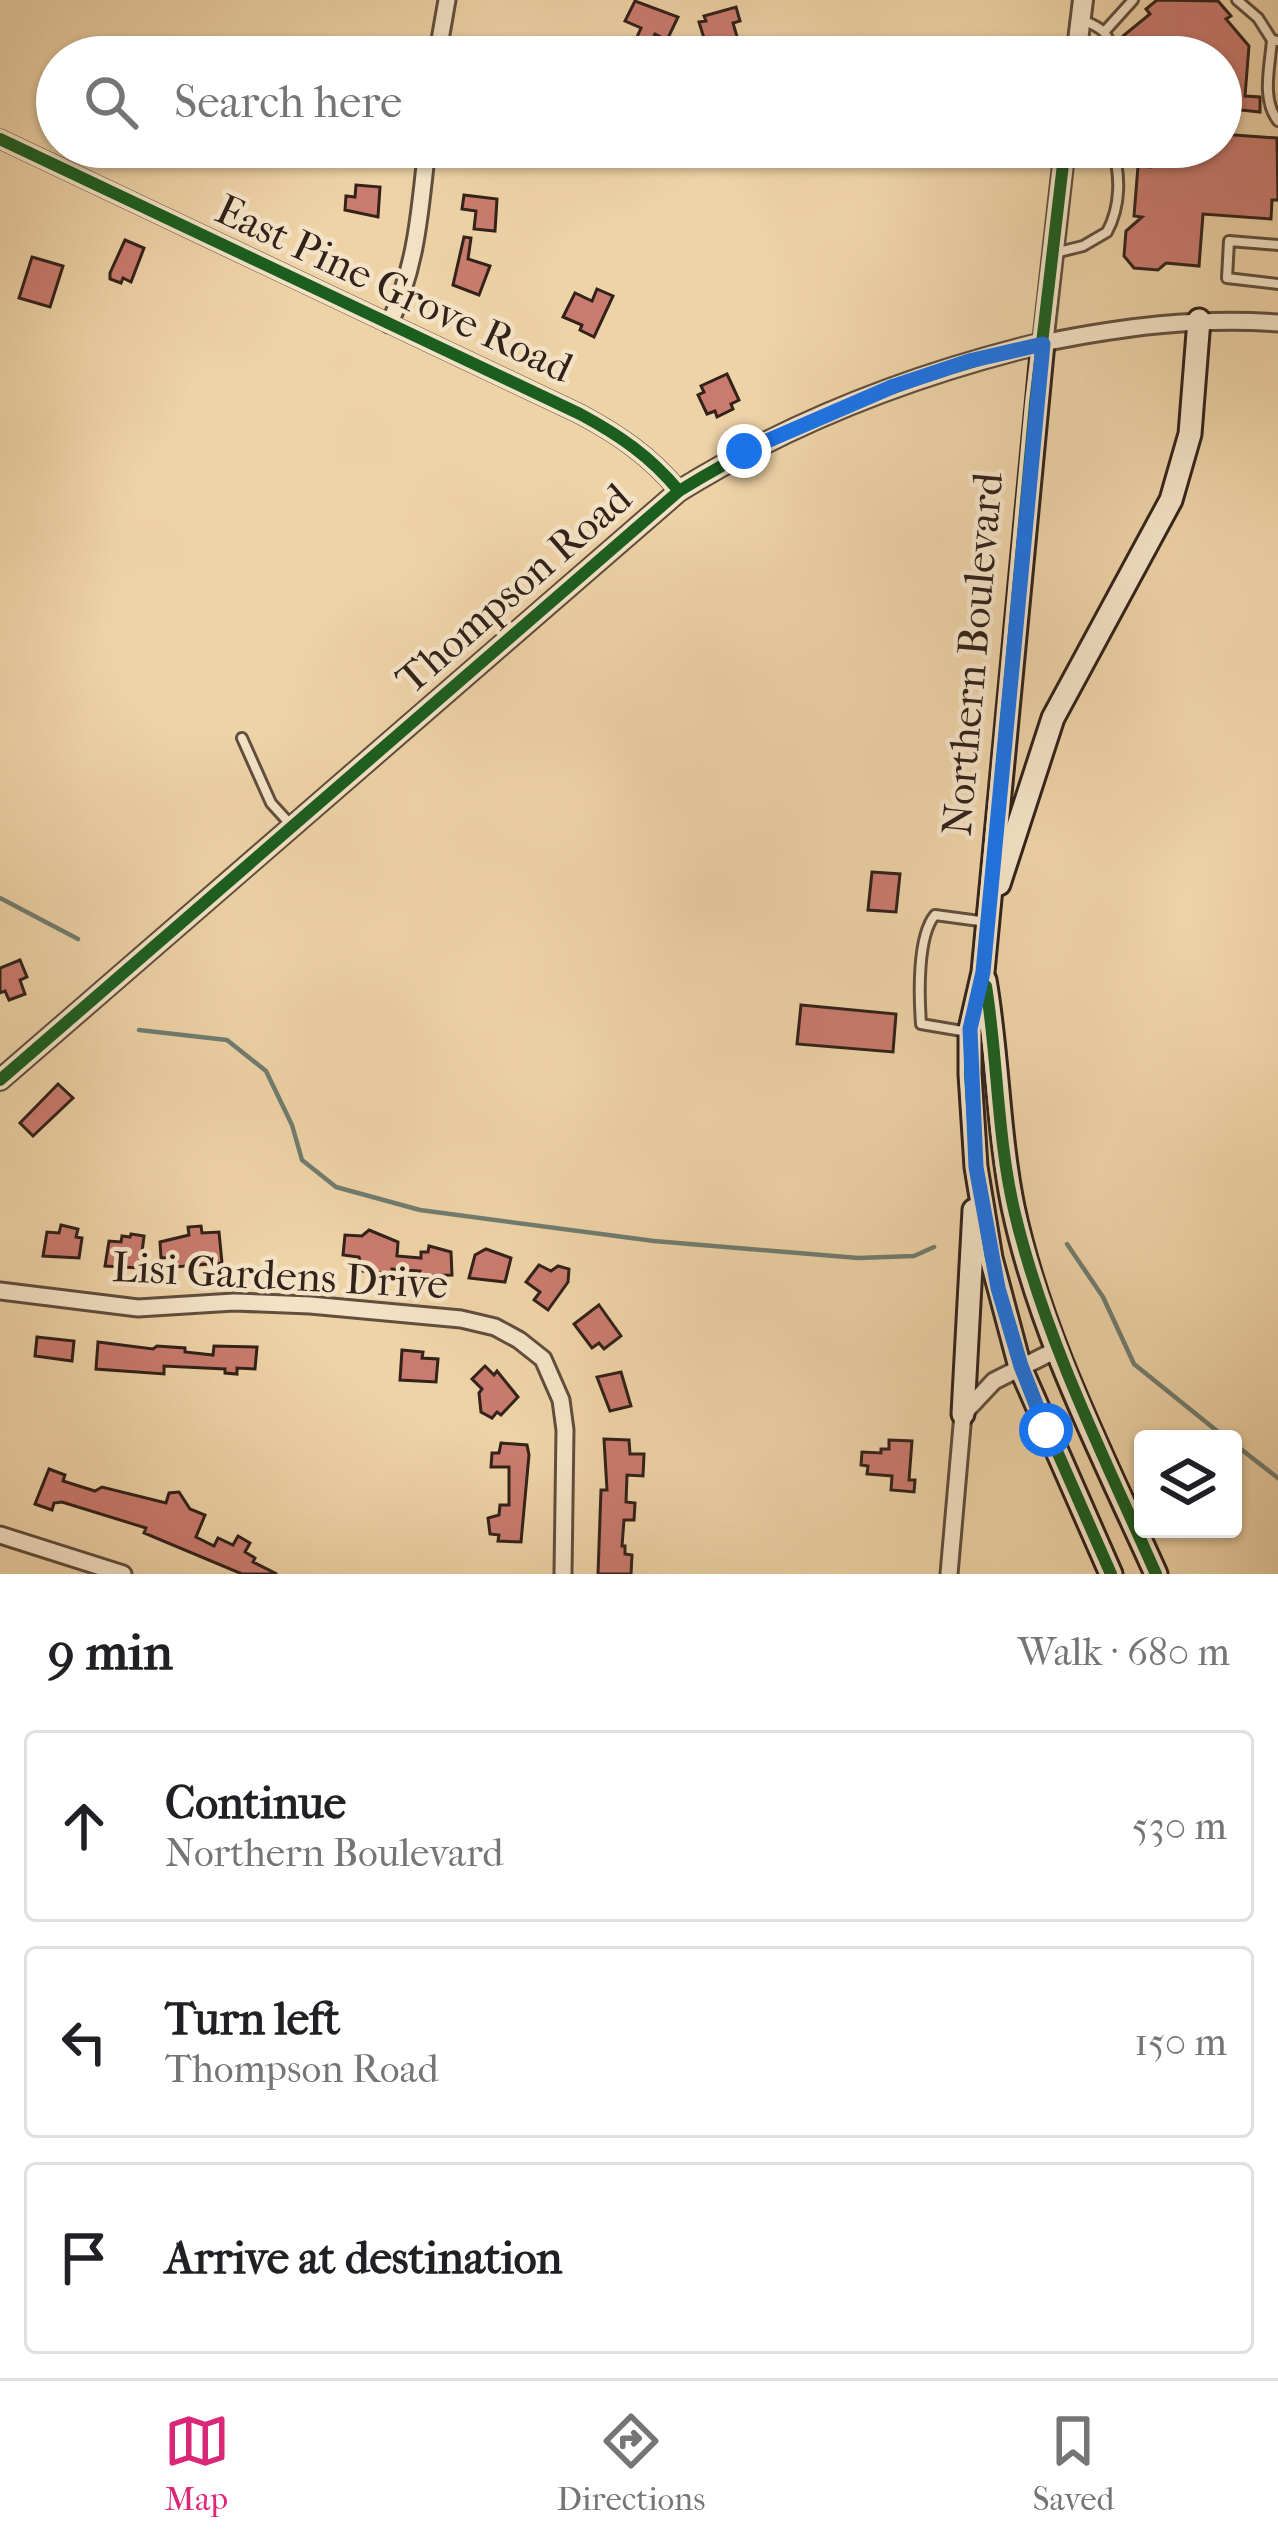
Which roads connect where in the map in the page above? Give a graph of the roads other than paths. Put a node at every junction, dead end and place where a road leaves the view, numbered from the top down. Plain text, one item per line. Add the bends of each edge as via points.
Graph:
1 (447, 0) edge
2 (1132, 0) edge
3 (1237, 0) edge
4 (1082, 10) edge
5 (1105, 31) junction
6 (441, 36) edge
7 (1106, 36) edge
8 (1275, 40) edge
9 (1278, 121) edge
10 (0, 139) edge
11 (36, 156) edge
12 (61, 168) edge
13 (425, 168) edge
14 (1063, 168) edge
15 (1117, 168) edge
16 (1278, 245) edge
17 (1053, 253) junction
18 (1278, 284) edge
19 (1199, 320) junction
20 (1278, 323) edge
21 (389, 324) junction
22 (1043, 344) junction
23 (679, 491) junction
24 (242, 738) dead end
25 (292, 826) junction
26 (989, 911) junction
27 (983, 972) junction
28 (970, 1032) junction
29 (0, 1080) edge
30 (976, 1167) junction
31 (0, 1291) edge
32 (1058, 1349) junction
33 (1021, 1366) junction
34 (962, 1414) junction
35 (0, 1534) edge
36 (123, 1574) edge
37 (563, 1574) edge
38 (949, 1574) edge
39 (1111, 1574) edge
40 (1156, 1574) edge

1 - 6 street
2 - 5 lane
3 - 8 lane
4 - 5 lane
5 - 7 lane
8 - 9 lane via 1269,106
10 - 11 street, East Pine Grove Road
12 - 21 street, East Pine Grove Road
13 - 21 street via 417,242
14 - 17 street
15 - 17 lane via 1114,219 1099,239
16 - 18 lane via 1229,241 1227,278
17 - 22 street
19 - 20 street
19 - 22 street
19 - 26 main road via 1190,434 1171,500 1052,718
21 - 23 street, East Pine Grove Road via 629,441
22 - 23 street, Thompson Road via 894,386 744,451
22 - 26 main road, Northern Boulevard
23 - 25 street, Thompson Road
24 - 25 lane via 272,803
25 - 29 street, Thompson Road
26 - 27 main road, Northern Boulevard
26 - 28 lane via 935,915 926,925 921,1024
27 - 28 main road, Northern Boulevard
27 - 32 main road, Northern Boulevard via 1013,1208
28 - 30 main road, Northern Boulevard
30 - 33 main road, Northern Boulevard
30 - 34 main road
31 - 37 street, Lisi Gardens Drive via 138,1308 310,1305 495,1327 543,1359 561,1400
32 - 33 street
32 - 40 main road, Northern Boulevard
33 - 34 street
33 - 39 main road, Northern Boulevard
34 - 38 street
35 - 36 street

